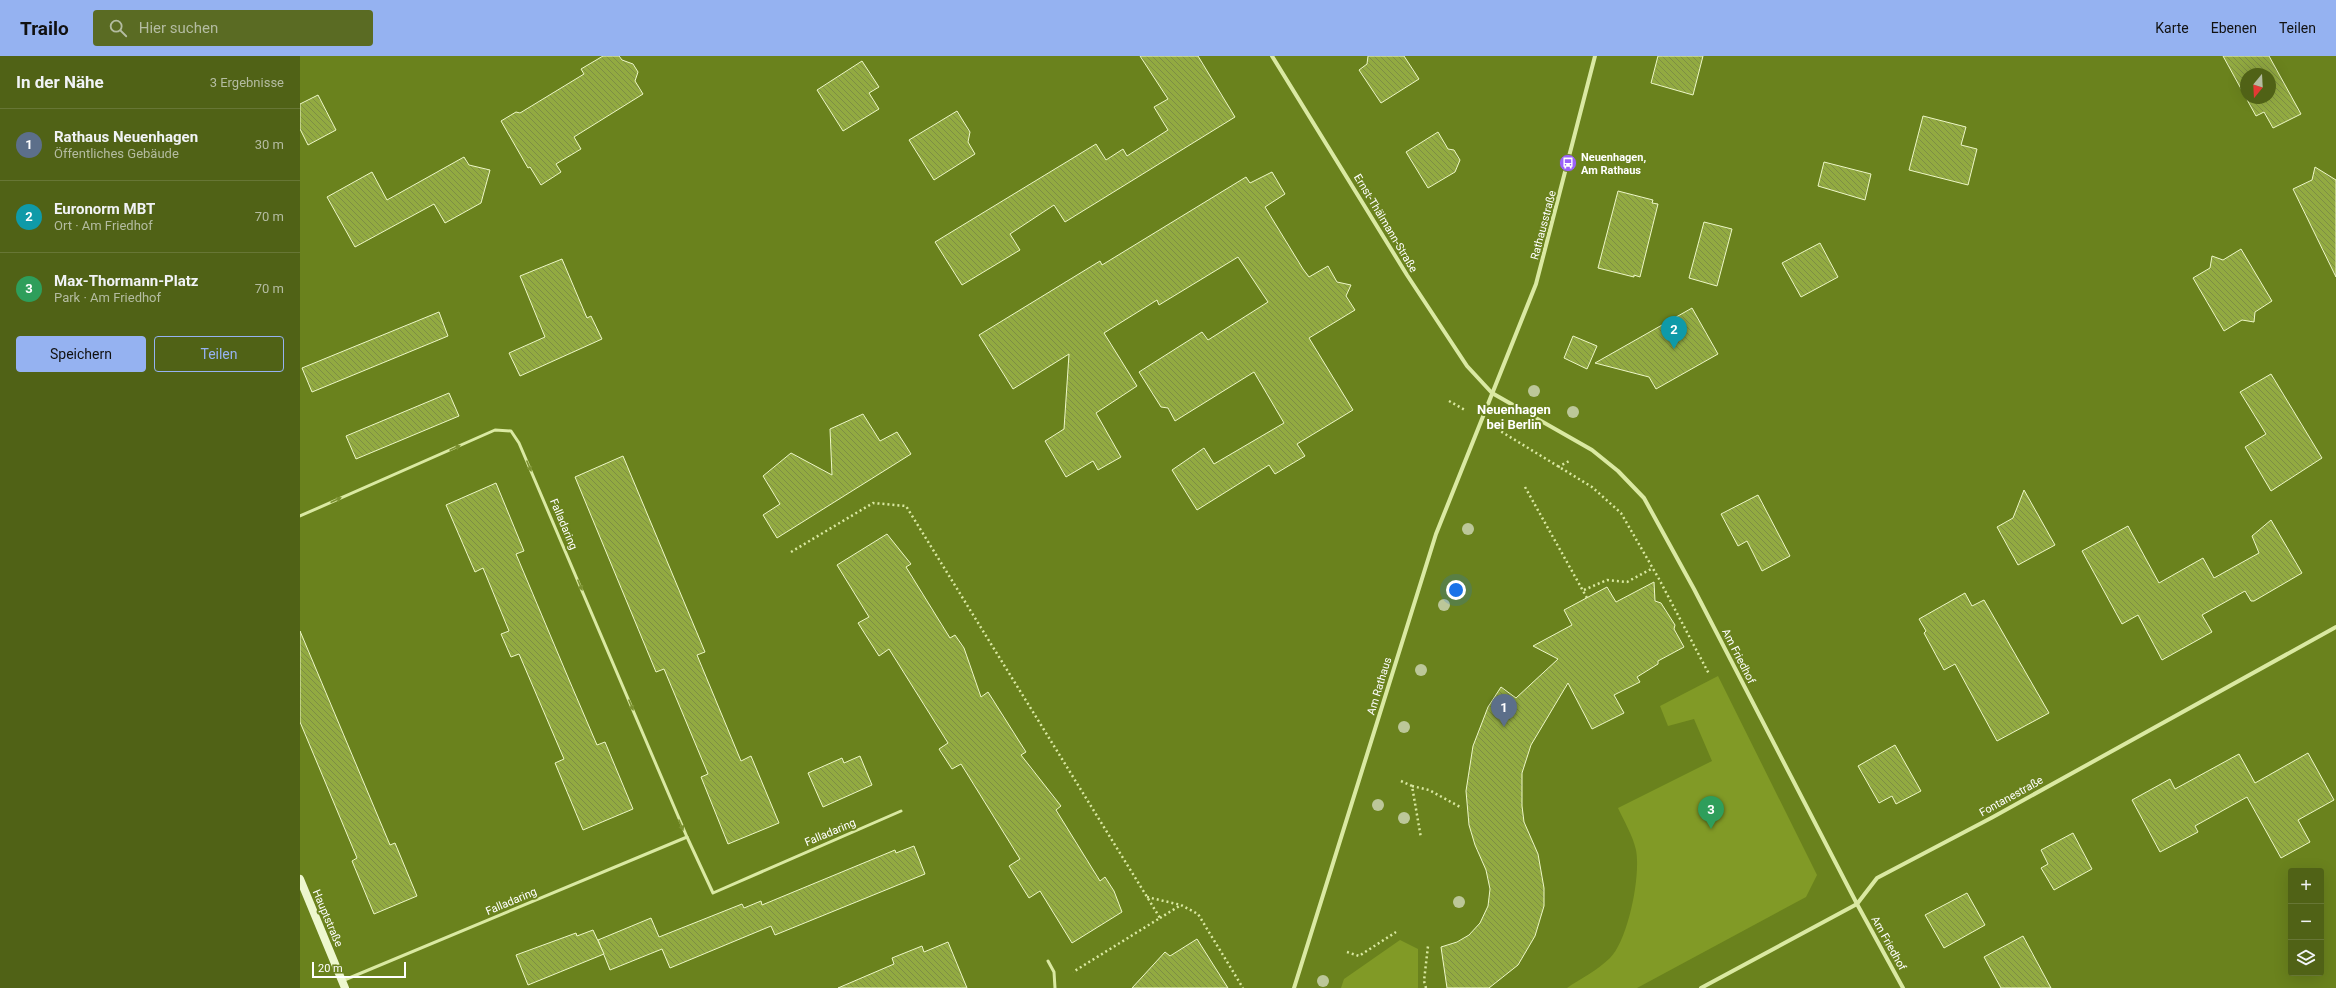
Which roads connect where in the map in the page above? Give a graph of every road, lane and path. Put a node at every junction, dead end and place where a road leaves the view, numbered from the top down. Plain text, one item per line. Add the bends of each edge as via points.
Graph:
1 (1272, 56) edge
2 (1595, 56) edge
3 (1492, 393) junction
4 (1449, 401) dead end
5 (1481, 420) junction
6 (1525, 487) dead end
7 (300, 516) edge
8 (791, 552) dead end
9 (1653, 568) junction
10 (1584, 590) junction
11 (1587, 598) dead end
12 (2336, 627) edge
13 (1709, 674) dead end
14 (1401, 781) dead end
15 (1412, 786) junction
16 (1462, 808) dead end
17 (901, 811) dead end
18 (687, 837) junction
19 (1421, 838) dead end
20 (300, 879) edge
21 (1146, 897) junction
22 (1857, 904) junction
23 (1181, 905) junction
24 (1160, 918) junction
25 (1396, 932) dead end
26 (1428, 946) dead end
27 (1347, 952) dead end
28 (1048, 961) dead end
29 (1055, 982) junction
30 (344, 984) edge
31 (1055, 988) edge
32 (1243, 988) edge
33 (1294, 988) edge
34 (1426, 988) edge
35 (1702, 988) edge
36 (1903, 988) edge

1 - 3 street, Ernst-Thälmann-Straße via 1428,307 1467,366
2 - 3 street, Rathausstraße via 1536,284
3 - 5 street, Am Rathaus
3 - 22 street, Am Friedhof via 1592,450 1618,471 1644,498 1694,589
4 - 5 path
5 - 9 path via 1557,468 1592,486 1621,513
5 - 33 street, Am Rathaus via 1436,534
6 - 10 path
7 -> 18 lane, Falladaring via 495,430 511,431 520,443
8 - 21 path via 873,503 906,506
9 - 10 path via 1627,582 1606,580
9 - 13 path
10 - 11 path
12 - 22 street, Fontanestraße via 1877,878
14 - 15 path
15 - 16 path via 1429,790
15 - 19 path
17 - 18 lane, Falladaring via 713,892
18 - 30 lane, Falladaring
20 - 30 main road, Hauptstraße
21 - 23 path
21 - 24 path
22 - 35 street, Fontanestraße
22 - 36 street, Am Friedhof
23 - 24 path
23 - 32 path via 1198,914
24 - 29 path
25 - 27 path via 1359,956
26 - 34 path via 1424,981
28 - 29 lane via 1054,972
29 - 31 lane

